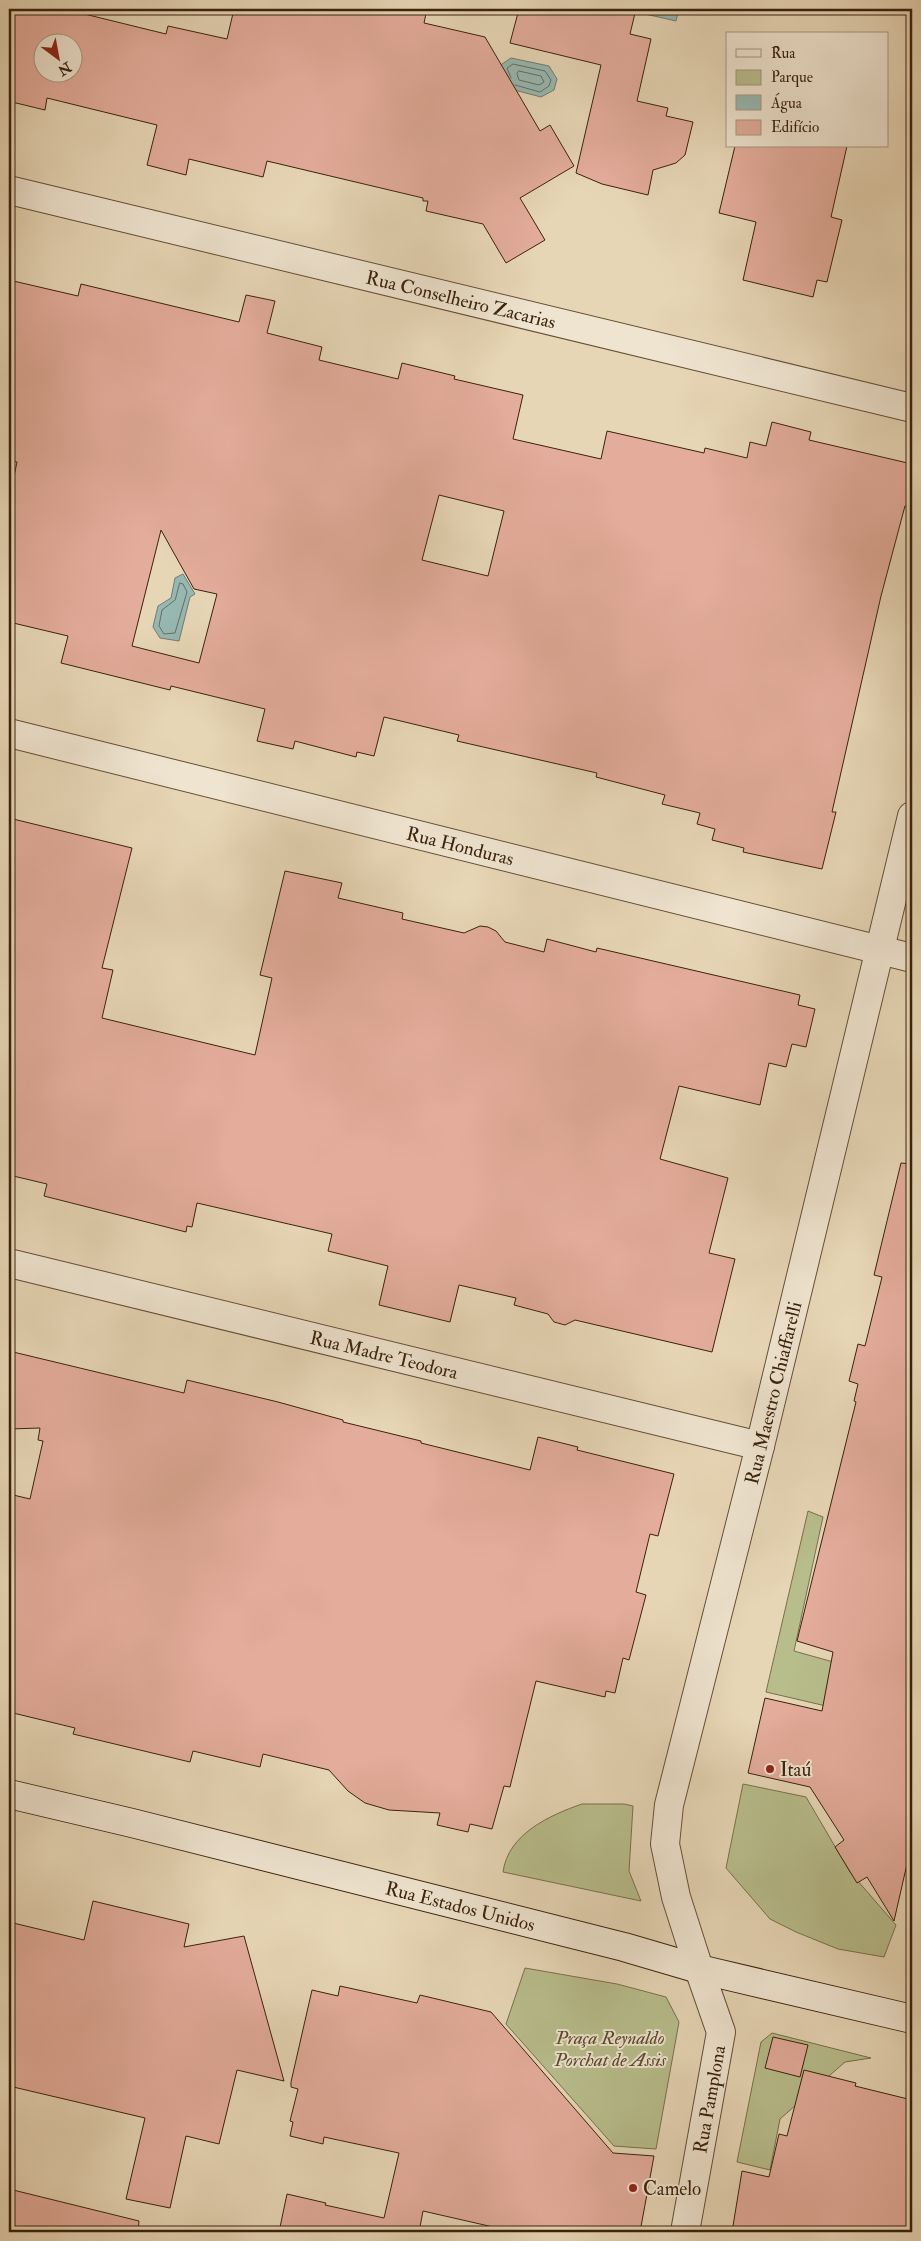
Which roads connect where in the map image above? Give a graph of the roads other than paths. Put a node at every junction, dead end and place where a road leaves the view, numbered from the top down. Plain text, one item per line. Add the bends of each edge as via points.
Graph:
1 (9, 190) edge
2 (912, 408) edge
3 (9, 733) edge
4 (912, 816) edge
5 (879, 950) junction
6 (912, 958) edge
7 (9, 1263) edge
8 (760, 1446) junction
9 (9, 1794) edge
10 (699, 1969) junction
11 (912, 2019) edge
12 (684, 2232) edge

1 - 2 street, Rua Conselheiro Zacarias
3 - 5 street, Rua Honduras
4 - 5 street, Rua Maestro Chiaffarelli
5 - 6 street, Rua Honduras
5 - 8 street, Rua Maestro Chiaffarelli
7 - 8 street, Rua Madre Teodora
8 - 10 street, Rua Maestro Chiaffarelli via 669,1804 664,1844 676,1897
9 - 10 street, Rua Estados Unidos via 624,1947
10 - 11 street, Rua Estados Unidos
10 - 12 street, Rua Pamplona via 721,2032

